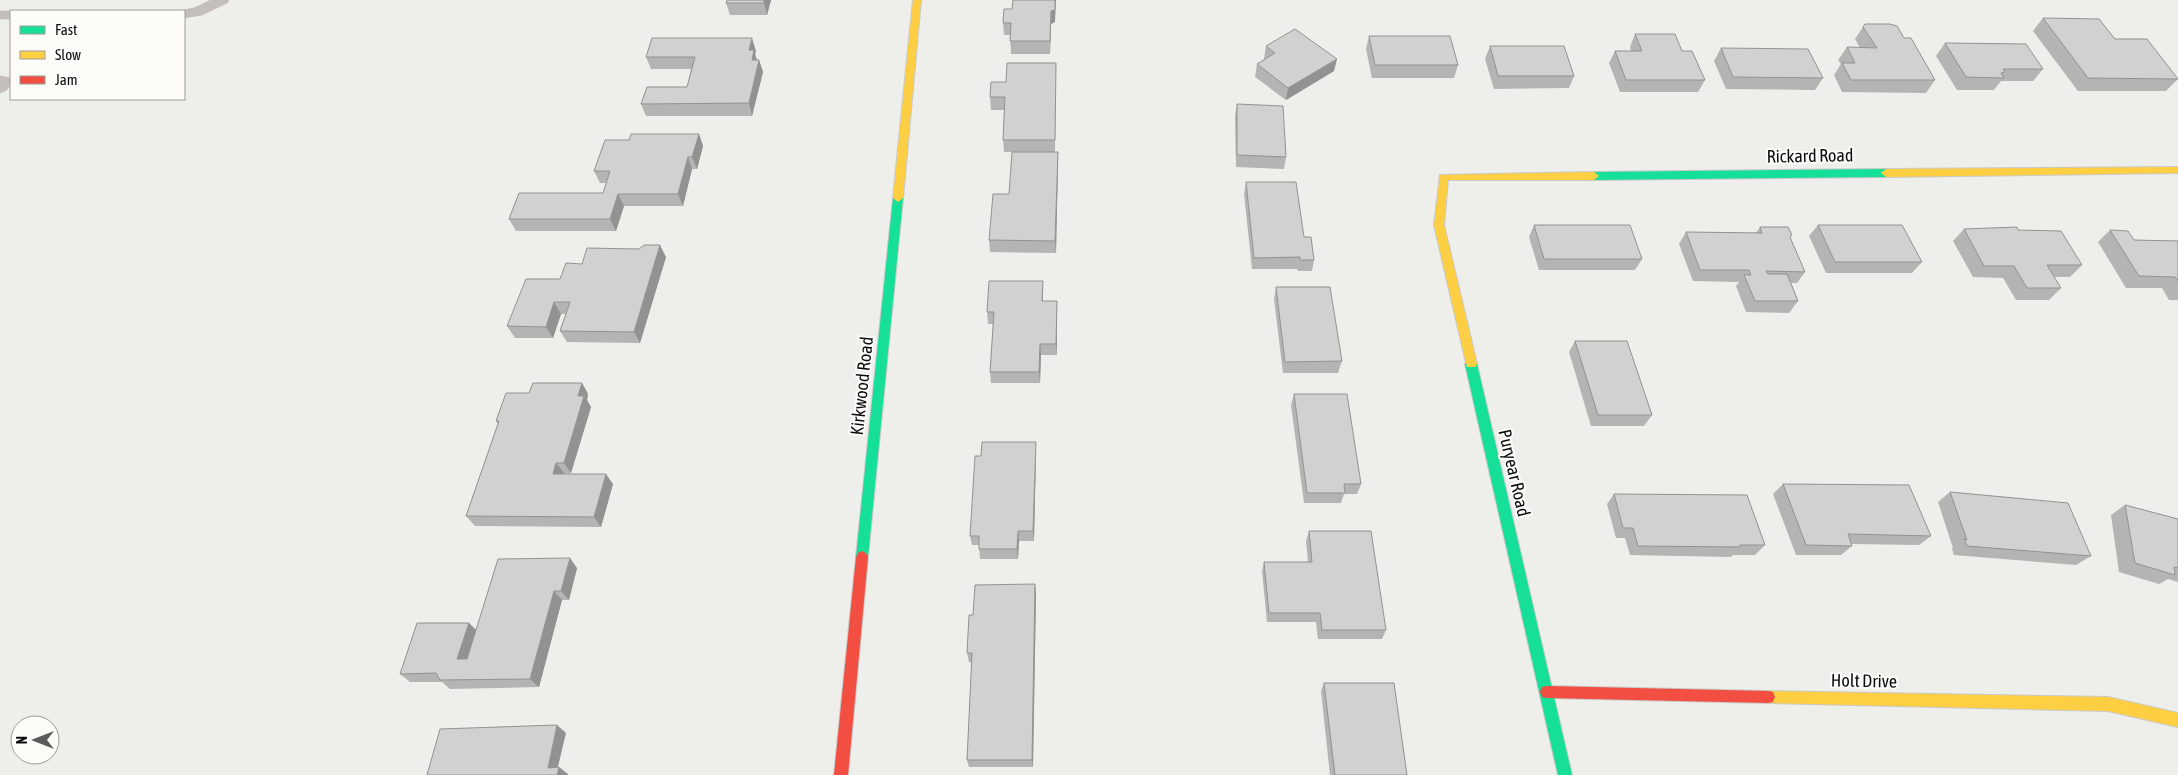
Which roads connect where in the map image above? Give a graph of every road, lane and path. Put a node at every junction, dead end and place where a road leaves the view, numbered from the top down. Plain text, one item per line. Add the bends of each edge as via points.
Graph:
1 (222, 0) edge
2 (917, 0) edge
3 (185, 14) edge
4 (0, 81) edge
5 (0, 88) edge
6 (2178, 170) edge
7 (1443, 177) joint
8 (1547, 692) junction
9 (2178, 720) edge
10 (841, 775) edge
11 (1565, 775) edge

1 - 3 lane
2 - 10 street, Kirkwood Road
4 - 5 lane via 6,81
6 - 7 street, Rickard Road
7 - 8 street, Puryear Road via 1439,225
8 - 9 street, Holt Drive via 2108,704
8 - 11 street, Puryear Road

